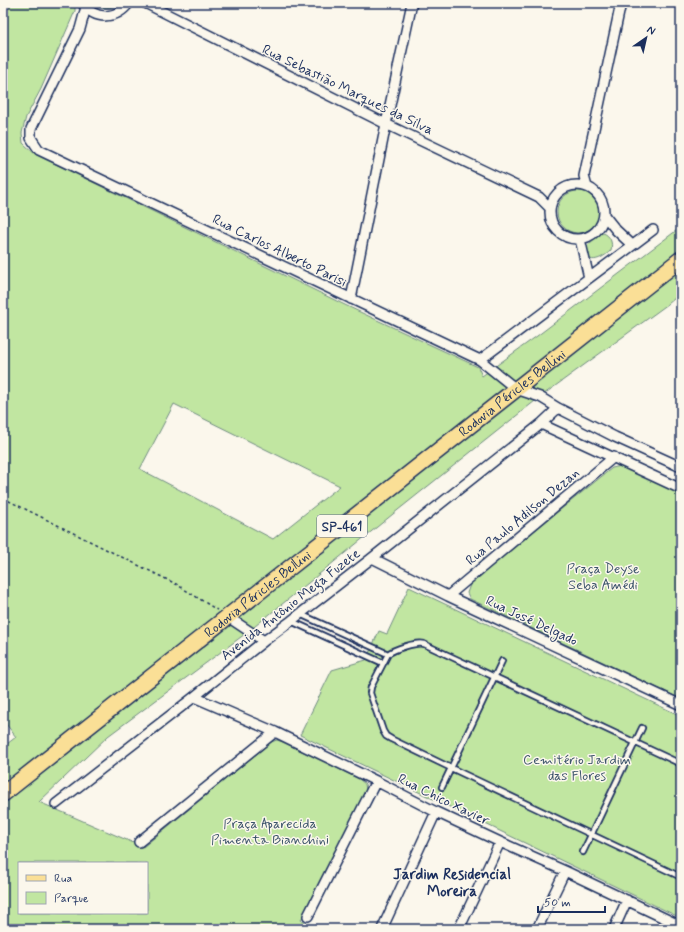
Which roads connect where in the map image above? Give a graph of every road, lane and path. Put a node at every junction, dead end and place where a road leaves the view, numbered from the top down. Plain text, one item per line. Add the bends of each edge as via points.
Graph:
1 (129, 3) edge
2 (412, 3) edge
3 (621, 3) edge
4 (145, 4) edge
5 (84, 5) edge
6 (97, 14) junction
7 (80, 29) junction
8 (386, 124) junction
9 (584, 176) junction
10 (576, 185) junction
11 (587, 187) junction
12 (554, 196) junction
13 (539, 197) junction
14 (550, 208) junction
15 (604, 215) junction
16 (652, 230) dead end
17 (580, 238) junction
18 (632, 246) junction
19 (681, 260) edge
20 (589, 278) junction
21 (351, 299) junction
22 (480, 360) junction
23 (516, 389) junction
24 (558, 408) junction
25 (541, 424) junction
26 (614, 457) junction
27 (681, 467) edge
28 (681, 489) edge
29 (3, 498) edge
30 (372, 558) junction
31 (448, 596) junction
32 (300, 614) junction
33 (228, 617) junction
34 (291, 621) junction
35 (264, 641) junction
36 (388, 654) junction
37 (502, 661) dead end
38 (383, 663) junction
39 (495, 677) junction
40 (194, 697) junction
41 (681, 705) edge
42 (642, 728) dead end
43 (275, 732) junction
44 (635, 742) junction
45 (681, 764) edge
46 (451, 768) junction
47 (376, 781) junction
48 (442, 787) dead end
49 (3, 794) edge
50 (56, 804) dead end
51 (436, 812) junction
52 (592, 834) junction
53 (139, 842) dead end
54 (500, 842) junction
55 (583, 852) dead end
56 (565, 871) junction
57 (681, 877) edge
58 (627, 900) junction
59 (308, 916) dead end
60 (681, 926) edge
61 (382, 929) edge
62 (459, 929) edge
63 (537, 929) edge
64 (614, 929) edge

1 - 4 street, Rua Sebastião Marques da Silva
1 - 6 street via 115,14
2 - 8 street
3 - 9 street
4 - 8 street, Rua Sebastião Marques da Silva
5 - 6 street
5 - 7 street
6 - 7 street
7 - 21 street, Rua Carlos Alberto Parisi via 31,129 31,138 39,150
8 - 13 street, Rua Sebastião Marques da Silva
8 - 21 street
9 - 10 street
9 - 11 street
10 - 11 street
10 - 12 street via 564,188
11 - 15 street via 597,194
12 - 13 street, Rua Sebastião Marques da Silva
12 - 14 street
13 - 14 street, Rua Sebastião Marques da Silva
14 - 17 street via 550,218 554,227 570,238
15 - 17 street via 596,231
15 - 18 street
16 - 18 street
17 - 20 street
18 - 20 street
19 - 23 main road, Rodovia Péricles Bellini / SP-461
20 - 22 street
21 - 22 street, Rua Carlos Alberto Parisi
22 - 23 street, Rua Carlos Alberto Parisi
23 - 24 street via 540,397
23 - 33 main road, Rodovia Péricles Bellini / SP-461
24 - 25 street, Avenida Antônio Mega Fuzete
24 - 27 street
25 - 26 street
25 - 30 street, Avenida Antônio Mega Fuzete
26 - 28 street
26 - 31 street, Rua Paulo Adilson Dezan
29 - 33 path via 176,584
30 - 31 street, Rua José Delgado
30 - 32 street, Avenida Antônio Mega Fuzete
31 - 41 street, Rua José Delgado
32 - 34 street, Avenida Antônio Mega Fuzete
32 - 36 lane
33 - 35 street
33 - 49 main road, Rodovia Péricles Bellini / SP-461
34 - 35 street, Avenida Antônio Mega Fuzete
34 - 38 lane
35 - 40 street, Avenida Antônio Mega Fuzete
36 - 38 lane
36 - 39 lane via 421,643
37 - 39 lane
38 - 46 lane via 370,693 386,736
39 - 44 lane
39 - 46 lane
40 - 43 street, Rua Chico Xavier
40 - 50 street, Avenida Antônio Mega Fuzete
42 - 44 lane
43 - 47 street, Rua Chico Xavier
43 - 53 street
44 - 45 lane
44 - 52 lane
46 - 48 lane
46 - 52 lane
47 - 51 street, Rua Chico Xavier
47 - 59 street
51 - 54 street, Rua Chico Xavier
51 - 61 street
52 - 55 lane
52 - 57 lane
54 - 56 street, Rua Chico Xavier
54 - 62 street
56 - 58 street, Rua Chico Xavier
56 - 63 street
58 - 60 street, Rua Chico Xavier
58 - 64 street

